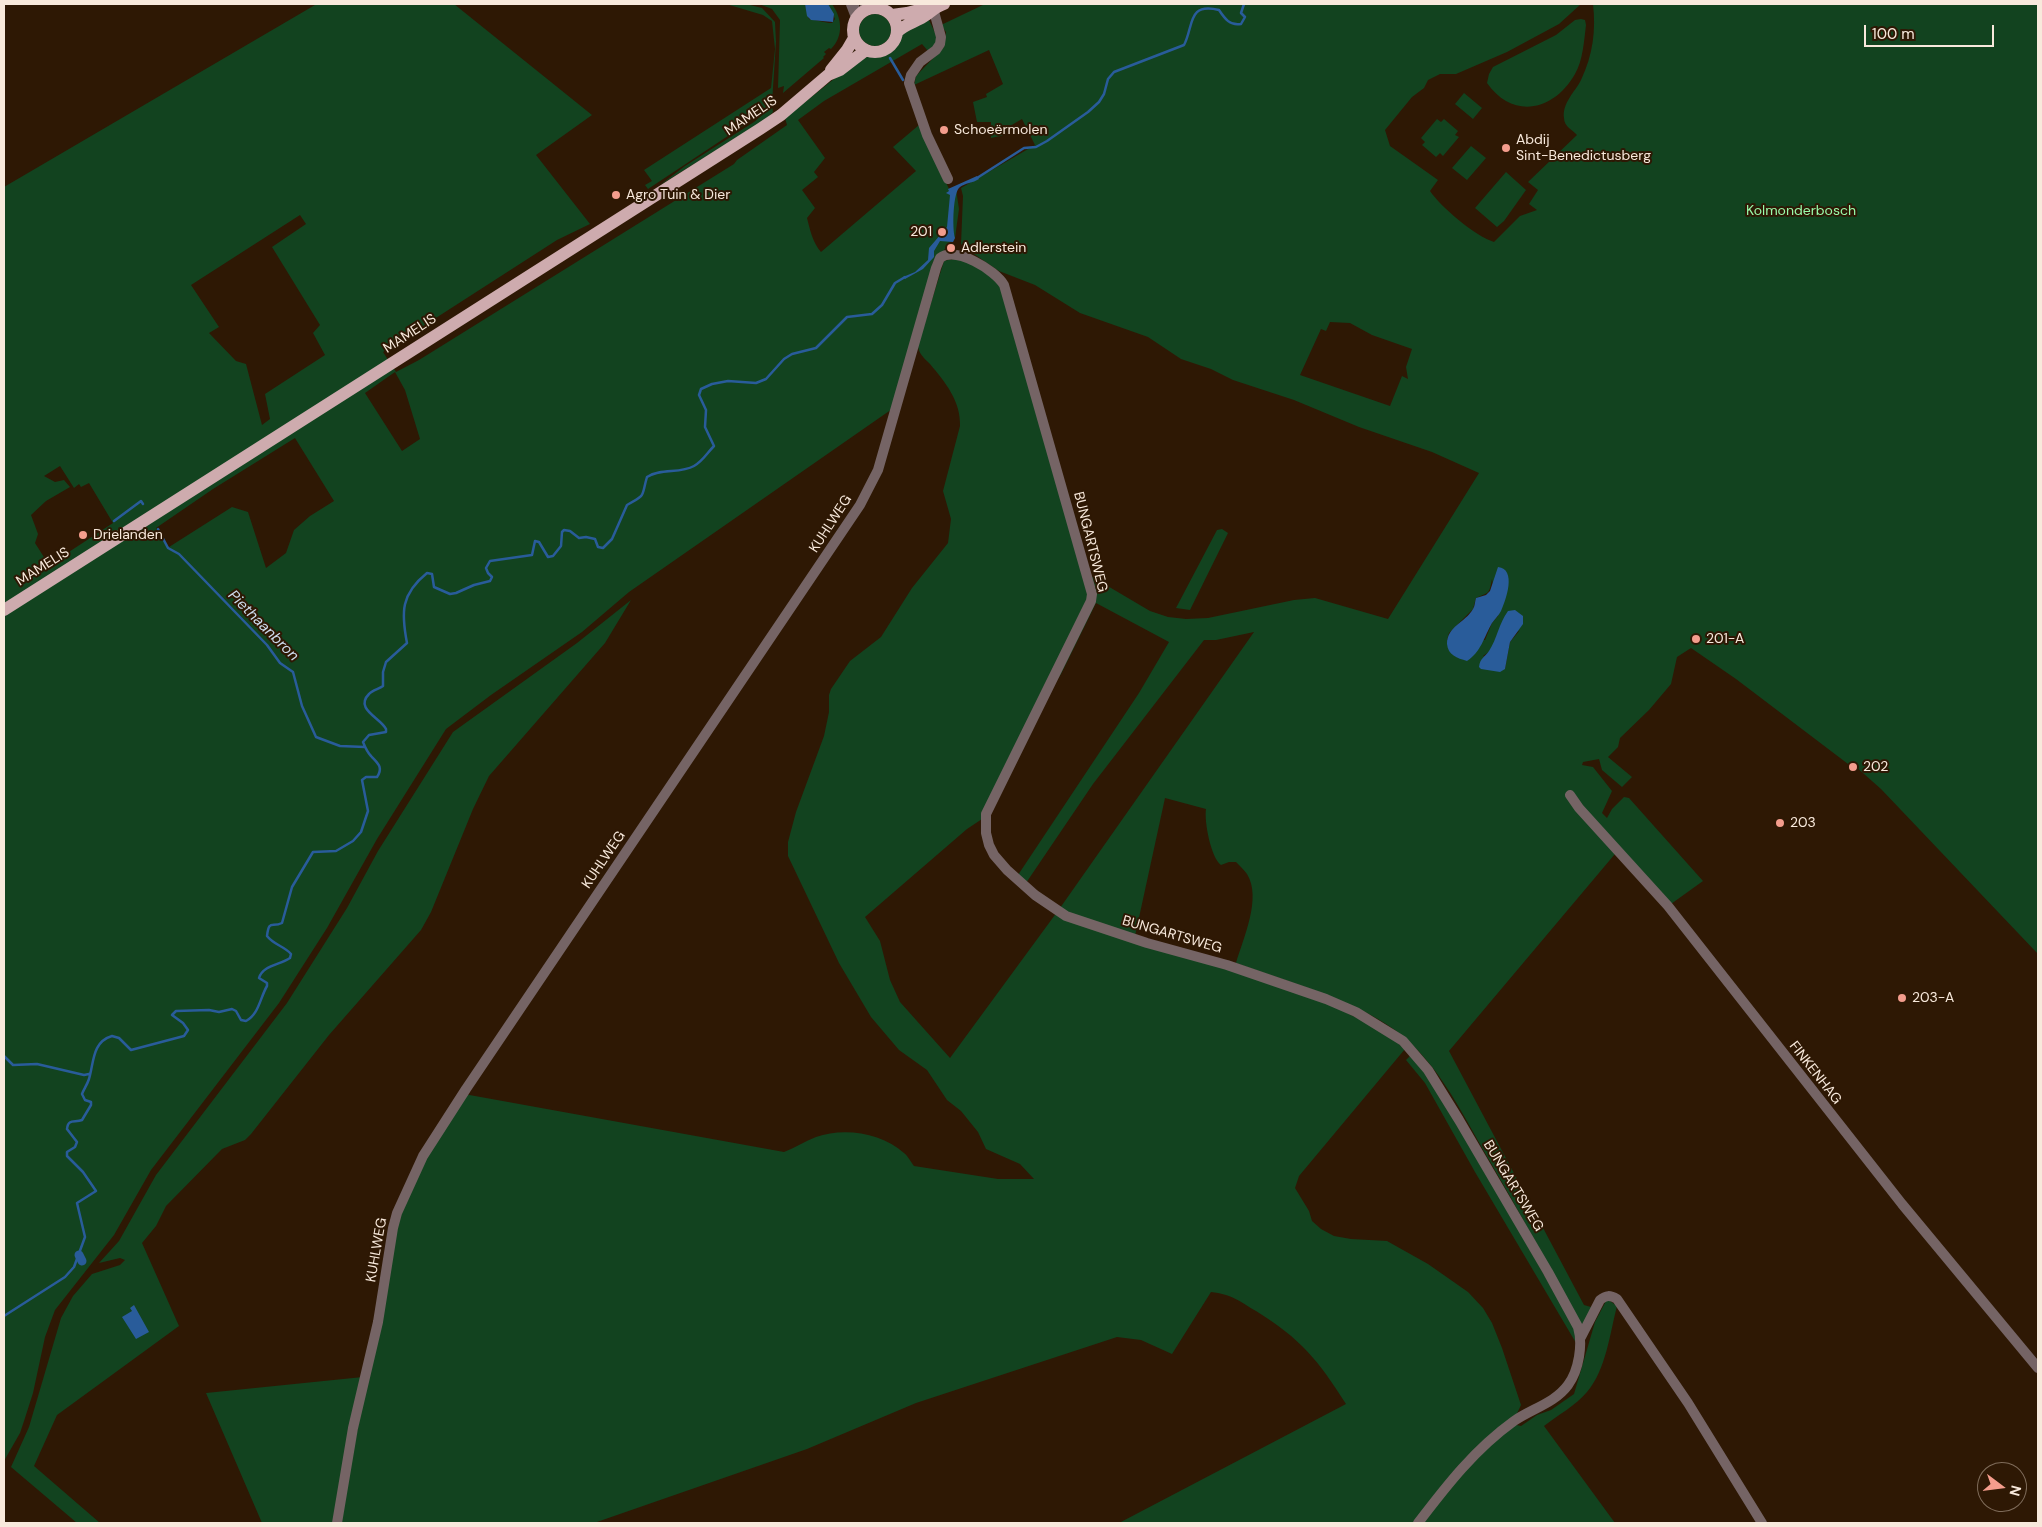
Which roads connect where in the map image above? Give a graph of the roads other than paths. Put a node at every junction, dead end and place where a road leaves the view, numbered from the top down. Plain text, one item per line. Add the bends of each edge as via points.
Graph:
1 (852, 4) edge
2 (869, 6) edge
3 (938, 6) edge
4 (892, 15) junction
5 (856, 17) junction
6 (897, 32) junction
7 (854, 38) junction
8 (866, 50) junction
9 (828, 76) junction
10 (948, 179) dead end
11 (968, 258) joint
12 (4, 610) edge
13 (1570, 795) dead end
14 (1581, 1336) junction
15 (2038, 1368) edge
16 (337, 1523) edge
17 (1418, 1523) edge
18 (1762, 1523) edge

1 - 5 street
2 - 4 main road via 884,9
2 - 5 main road
3 - 4 main road
3 - 6 main road
3 - 10 street via 940,44 920,62 909,83 927,135
4 - 6 main road
5 - 7 main road
6 - 8 main road via 888,48 877,52
7 - 8 main road
7 - 9 main road, MAMELIS
8 - 9 main road, MAMELIS
9 - 12 main road, MAMELIS via 767,125
11 - 14 street, BUNGARTSWEG via 1004,285 1092,594 986,814 986,833 994,855 1035,895 1066,916 1326,999 1356,1012 1403,1041 1428,1070 1459,1120 1548,1272
11 - 16 street, KUHLWEG via 940,258 878,470 860,505 471,1081 412,1178 393,1228 382,1303 353,1428
13 - 15 street, FINKENHAG via 1668,906 1895,1196
14 - 17 street via 1574,1371 1563,1392 1515,1420 1486,1444 1455,1475
14 - 18 street via 1600,1300 1605,1296 1617,1299 1688,1403

